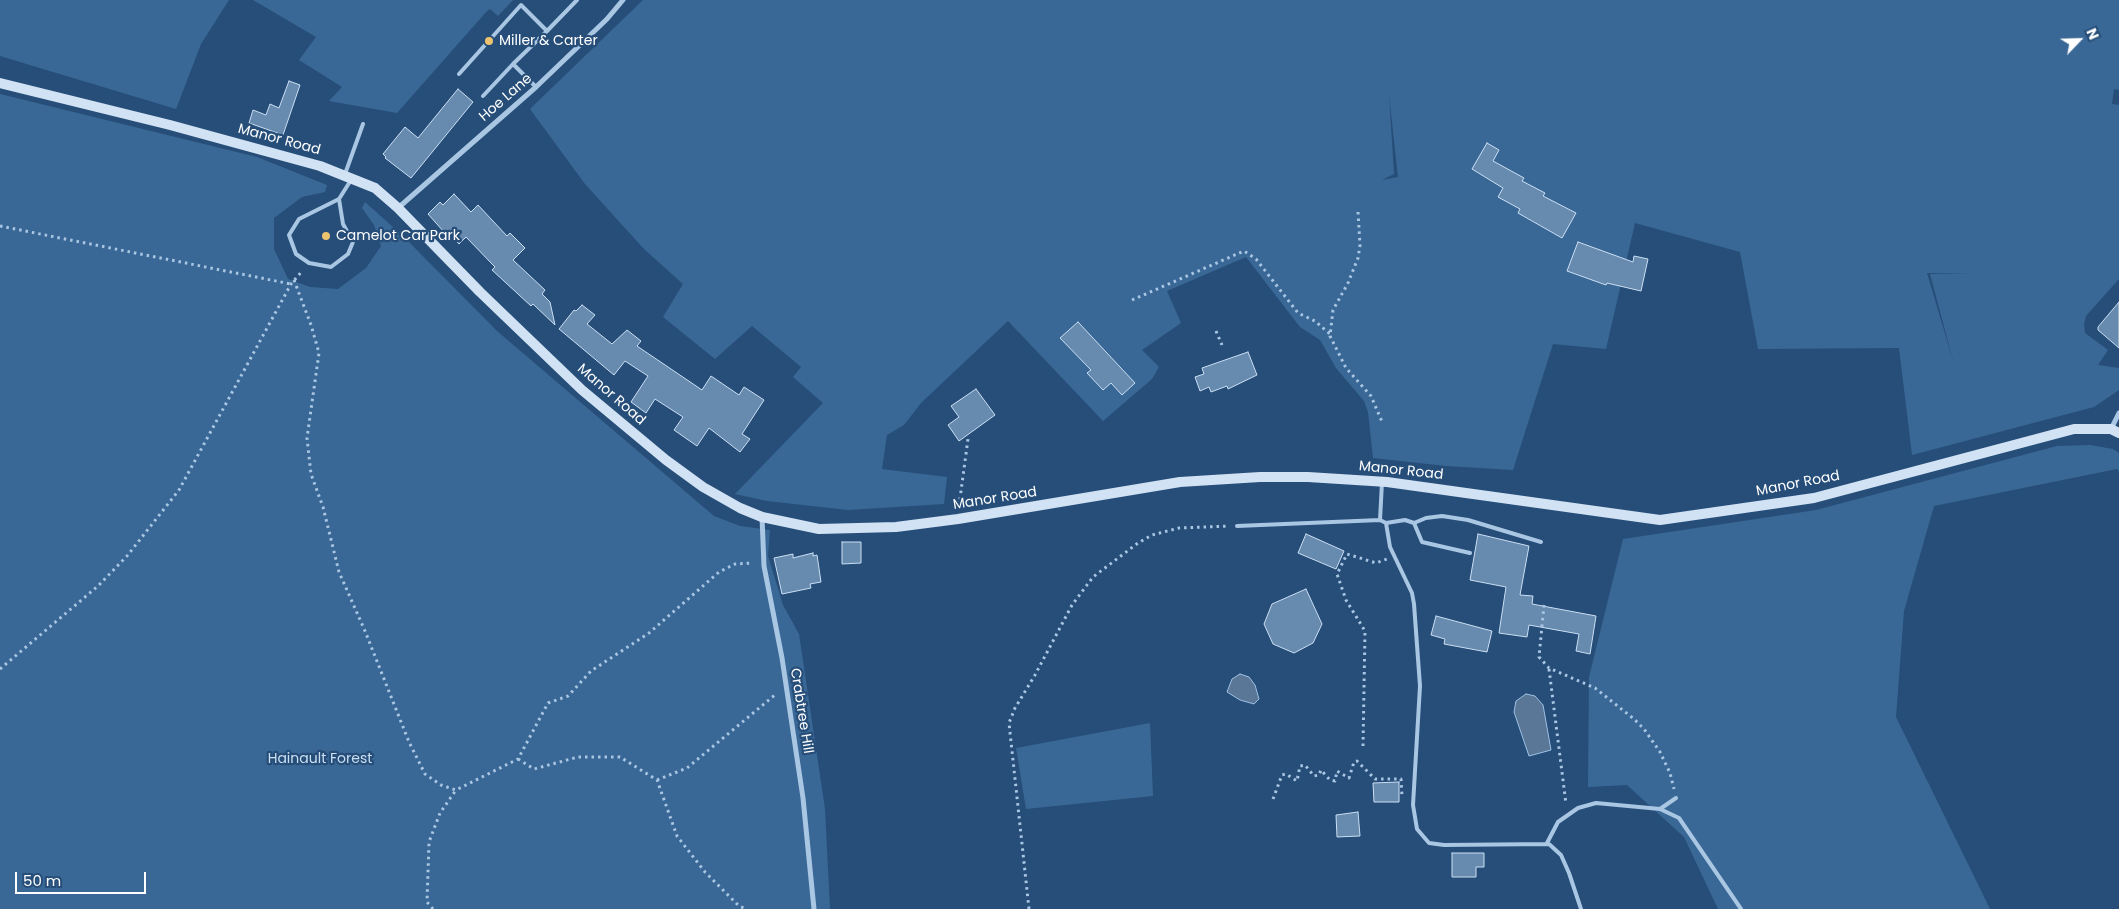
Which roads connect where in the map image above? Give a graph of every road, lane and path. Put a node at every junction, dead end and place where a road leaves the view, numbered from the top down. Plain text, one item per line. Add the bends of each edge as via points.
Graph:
1 (577, 0) edge
2 (623, 0) edge
3 (547, 31) junction
4 (514, 64) junction
5 (459, 74) dead end
6 (0, 83) edge
7 (536, 87) junction
8 (483, 96) dead end
9 (363, 124) dead end
10 (349, 176) junction
11 (339, 199) junction
12 (398, 208) junction
13 (1358, 212) dead end
14 (0, 226) edge
15 (291, 284) junction
16 (1132, 300) dead end
17 (1216, 331) dead end
18 (1330, 334) junction
19 (1222, 345) dead end
20 (2119, 413) edge
21 (1383, 424) dead end
22 (2115, 431) edge
23 (968, 439) dead end
24 (1382, 482) junction
25 (762, 517) junction
26 (958, 519) junction
27 (1380, 520) junction
28 (1414, 523) junction
29 (1386, 524) junction
30 (1237, 526) joint
31 (1541, 542) dead end
32 (1470, 553) dead end
33 (1393, 554) junction
34 (764, 566) junction
35 (1544, 605) dead end
36 (1549, 668) junction
37 (0, 669) edge
38 (786, 685) junction
39 (1363, 746) dead end
40 (518, 759) junction
41 (657, 780) junction
42 (456, 790) junction
43 (1402, 798) dead end
44 (1676, 798) joint
45 (1273, 799) dead end
46 (1660, 809) junction
47 (1558, 822) junction
48 (1547, 843) junction
49 (433, 909) edge
50 (746, 909) edge
51 (814, 909) edge
52 (1029, 909) edge
53 (1581, 909) edge
54 (1741, 909) edge

1 - 3 lane
2 - 7 street, Hoe Lane
3 - 4 lane
3 - 5 lane via 521,5
4 - 7 lane
4 - 8 lane
6 - 10 street, Manor Road via 170,125
7 - 12 street, Hoe Lane
9 - 10 lane
10 - 11 lane
10 - 12 street, Manor Road via 375,188
11 - 11 lane via 343,224 353,242 348,254 330,267 309,263 296,254 289,235 299,219
12 - 25 street, Manor Road via 582,390 703,487
13 - 18 path via 1358,258 1334,310
14 - 15 path
15 - 37 path via 179,490 127,556 98,586
15 - 42 path via 294,280 319,353 308,438 311,474 323,507 338,572 425,774
16 - 18 path via 1244,251 1256,259 1298,313
17 - 19 path
18 - 21 path via 1346,368 1371,396
20 - 22 street
22 - 24 street, Manor Road via 2074,429 1814,498 1660,520
23 - 26 path
24 - 26 street, Manor Road via 1298,477 1180,482
24 - 27 lane
25 - 26 street, Manor Road via 820,530
25 - 34 street, Crabtree Hill
27 - 29 lane
27 - 30 lane
28 - 29 lane via 1405,520
28 - 31 lane via 1426,518 1450,517
28 - 32 lane via 1422,542
29 - 33 lane
30 - 52 path via 1179,528 1152,535 1093,577 1072,605 1015,708 1009,724
33 - 39 path via 1376,563 1347,554 1337,574 1346,600 1365,631
33 - 48 lane via 1414,604 1420,686 1413,805 1417,829 1429,844
34 - 38 street, Crabtree Hill
34 - 40 path via 748,562 719,572 649,633 590,671 568,696 548,703
35 - 36 path via 1538,652
36 - 44 path via 1595,688 1644,729 1666,762
36 - 47 path via 1566,802
38 - 41 path via 687,768
38 - 51 street, Crabtree Hill via 803,798
40 - 41 path via 534,770 578,757 620,757
40 - 42 path
41 - 50 path via 677,836 706,872 739,906
42 - 49 path via 440,813 429,842 427,902
43 - 45 path via 1401,779 1375,779 1355,761 1348,778 1337,770 1335,780 1330,780 1321,770 1319,776 1314,776 1302,765 1297,780 1282,775
44 - 46 lane
46 - 47 lane via 1596,802 1578,808
46 - 54 lane via 1680,818
47 - 48 lane
48 - 53 lane via 1561,855

